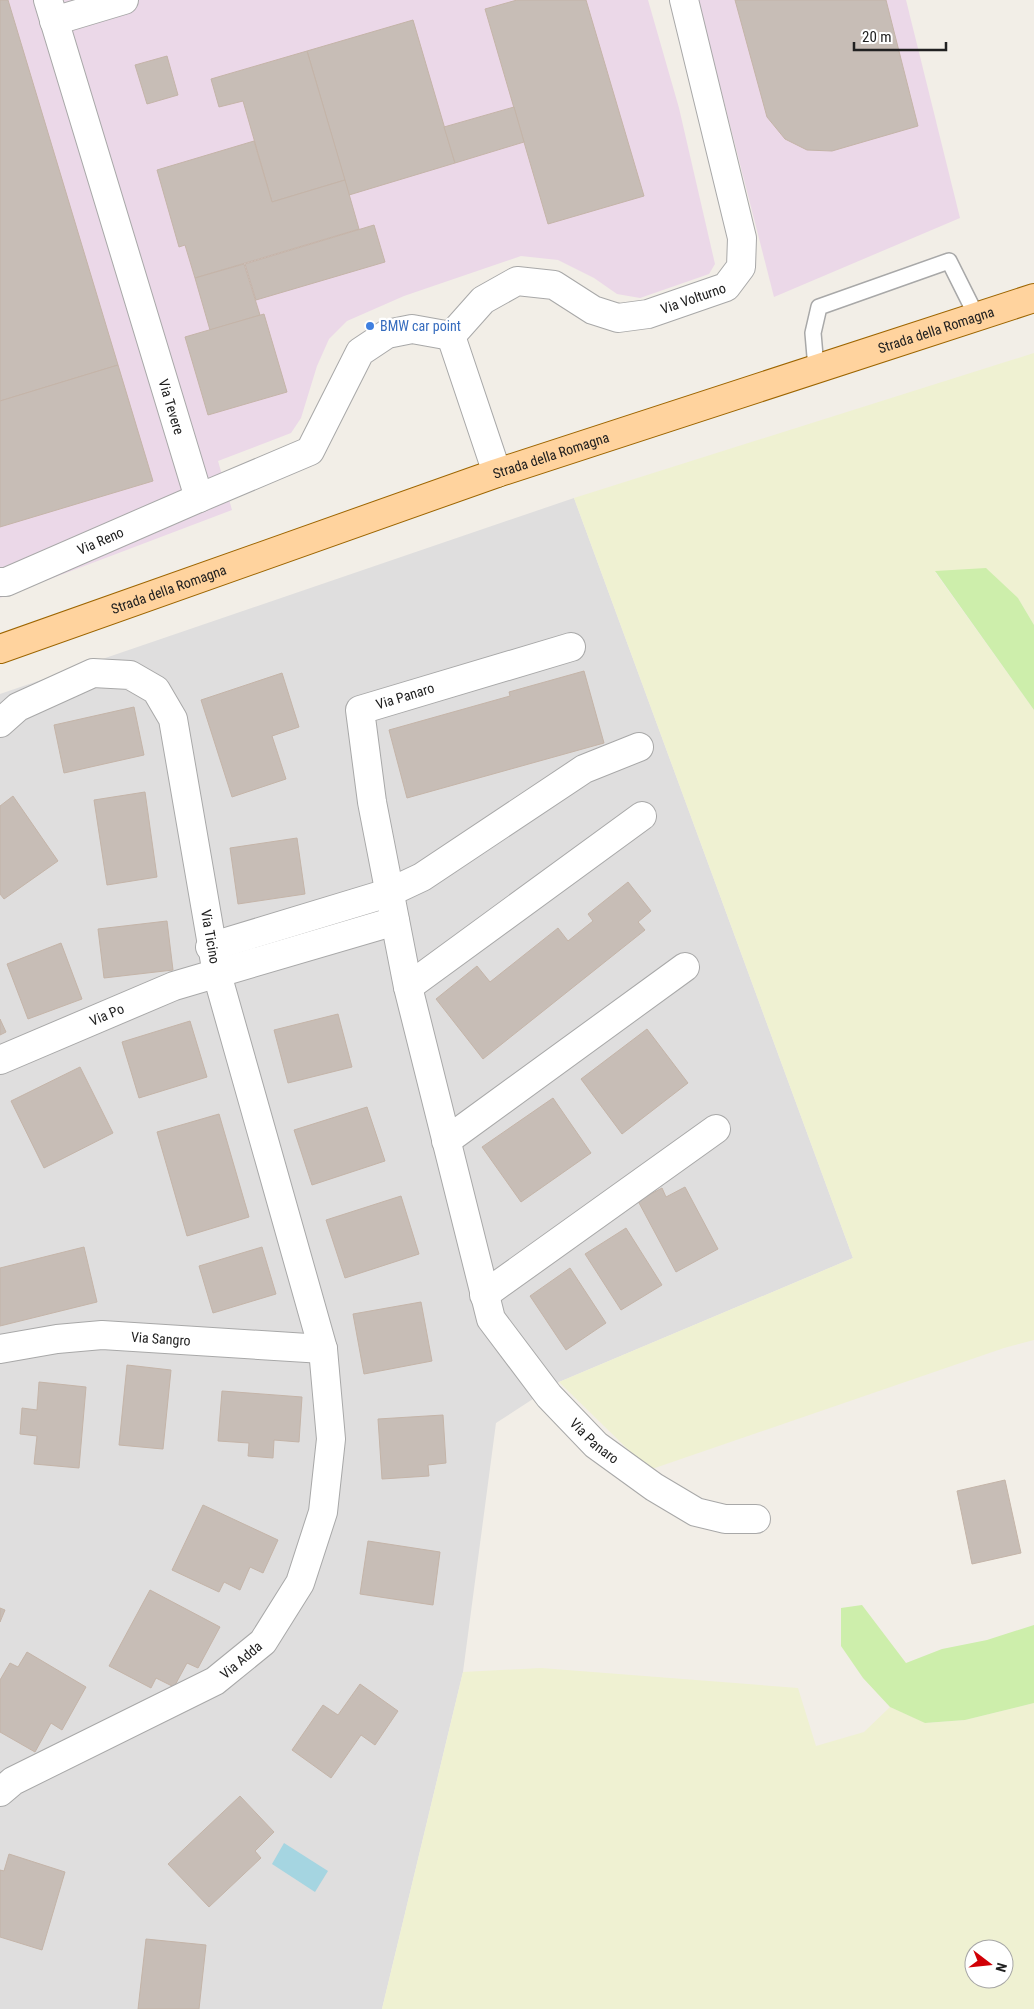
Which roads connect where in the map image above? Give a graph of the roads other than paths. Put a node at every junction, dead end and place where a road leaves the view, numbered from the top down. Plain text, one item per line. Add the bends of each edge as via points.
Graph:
1 (124, 0) edge
2 (684, 0) edge
3 (51, 10) edge
4 (1034, 298) edge
5 (977, 317) junction
6 (451, 336) junction
7 (816, 368) junction
8 (497, 473) junction
9 (199, 498) junction
10 (0, 582) edge
11 (70, 624) junction
12 (571, 647) dead end
13 (0, 649) edge
14 (0, 662) edge
15 (0, 723) edge
16 (639, 747) dead end
17 (642, 816) dead end
18 (388, 893) junction
19 (395, 921) junction
20 (210, 947) junction
21 (685, 967) dead end
22 (216, 974) junction
23 (408, 987) junction
24 (0, 1060) edge
25 (716, 1129) dead end
26 (446, 1141) junction
27 (484, 1295) junction
28 (0, 1349) edge
29 (323, 1349) junction
30 (756, 1519) dead end
31 (0, 1792) edge

1 - 3 street
2 - 6 street, Via Volturno via 742,238 741,267 726,287 648,314 618,318 593,310 554,285 517,281 483,300
3 - 9 street, Via Tevere
4 - 5 main road, Strada della Romagna
5 - 7 main road, Strada della Romagna
5 - 7 lane via 949,261 819,307 813,333
6 - 8 street
6 - 9 street via 412,329 387,334 360,352 310,451
7 - 8 main road, Strada della Romagna
8 - 11 main road, Strada della Romagna
9 - 10 street, Via Reno
11 - 13 main road, Strada della Romagna
11 - 14 main road, Strada della Romagna
12 - 18 street, Via Panaro via 360,710
15 - 20 street, Via Ticino via 18,706 93,673 130,675 156,690 174,719
16 - 18 street via 584,769 422,877
17 - 23 street
18 - 19 street, Via Panaro
18 - 20 street
19 - 22 street
19 - 23 street, Via Panaro
20 - 22 street, Via Ticino
21 - 26 street
22 - 24 street, Via Po via 174,986
22 - 29 street, Via Ticino
23 - 26 street, Via Panaro
25 - 27 street
26 - 27 street, Via Panaro
27 - 30 street, Via Panaro via 491,1319 549,1396 596,1445 654,1487 696,1512 725,1519
28 - 29 street, Via Sangro via 102,1335
29 - 31 street, Via Adda via 331,1439 323,1512 300,1583 263,1642 215,1681 13,1781

